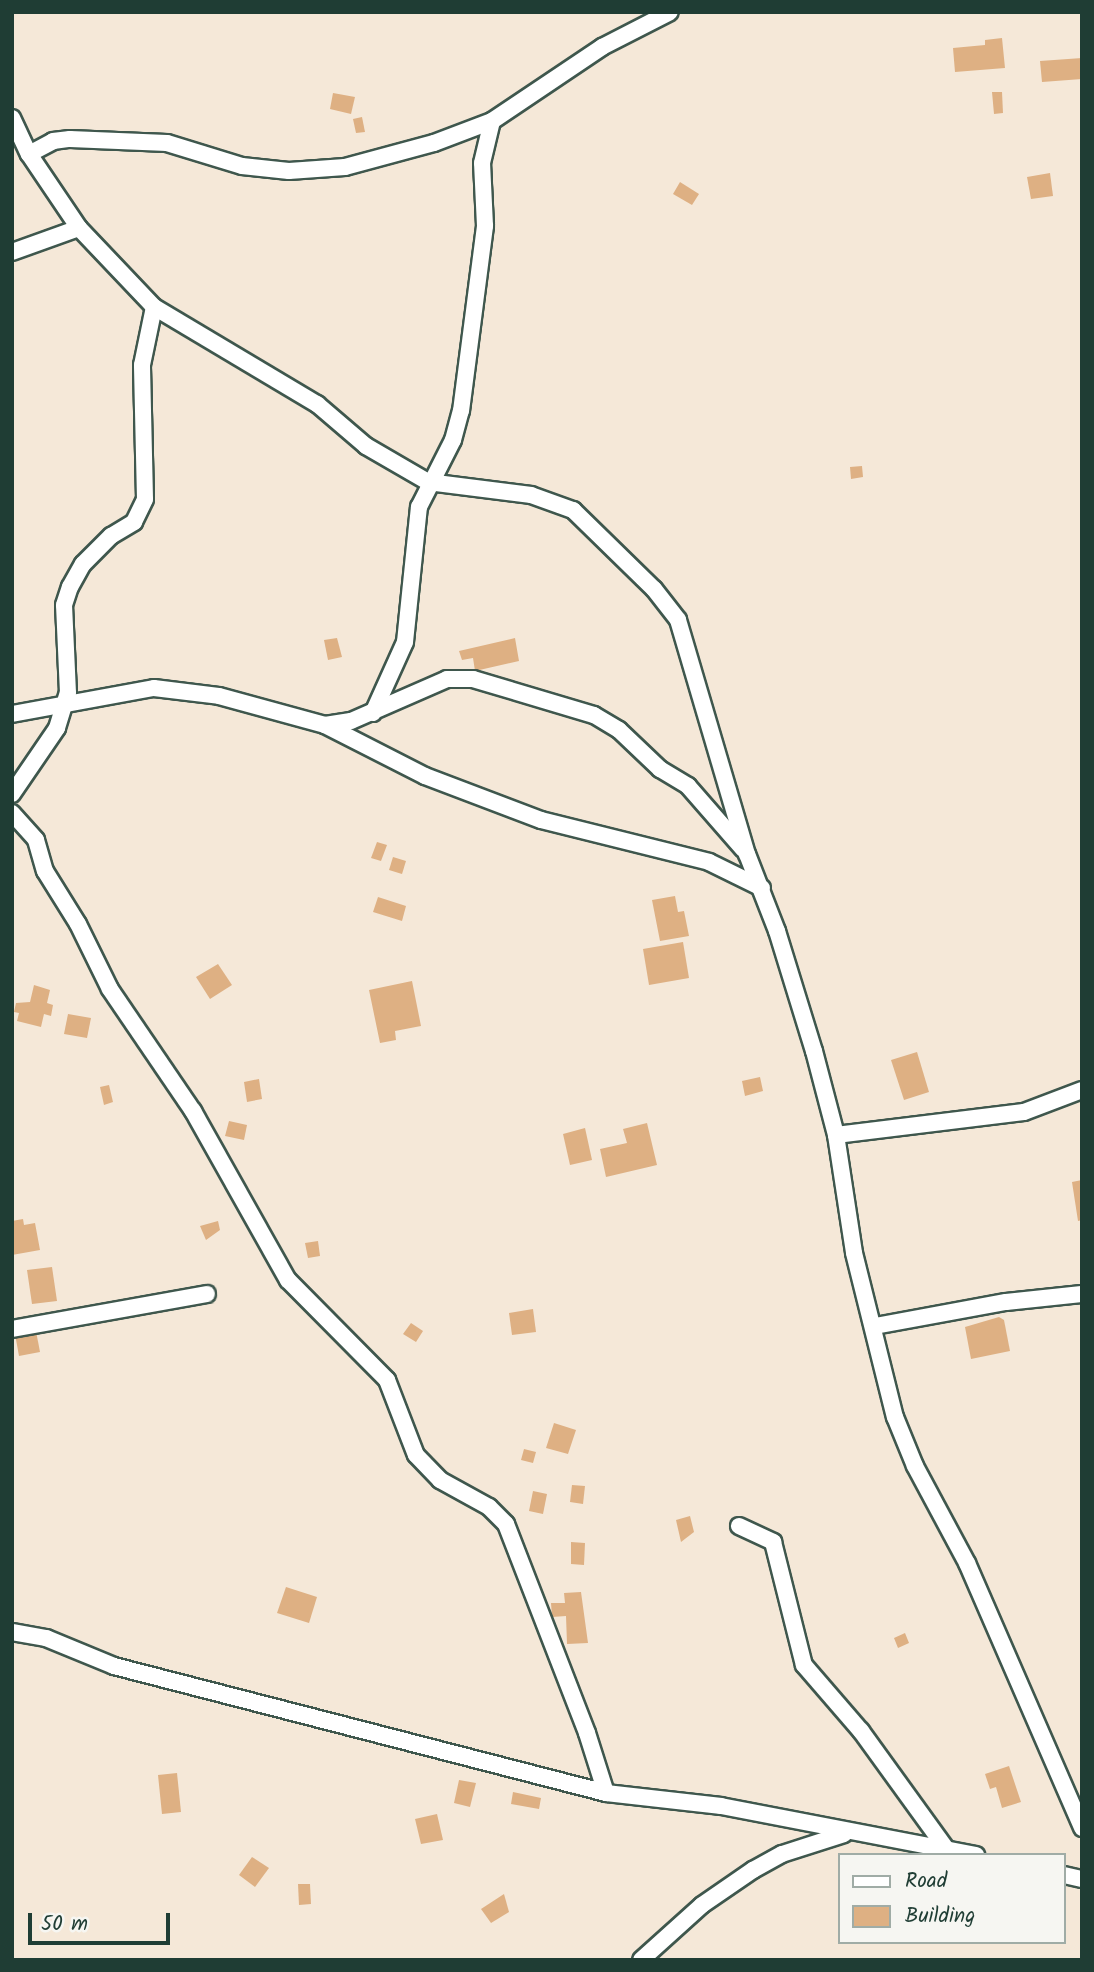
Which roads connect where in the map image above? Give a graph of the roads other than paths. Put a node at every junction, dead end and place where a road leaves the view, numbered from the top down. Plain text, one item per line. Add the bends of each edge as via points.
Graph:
1 (670, 12) edge
2 (12, 118) edge
3 (492, 121) junction
4 (29, 155) junction
5 (79, 228) junction
6 (12, 252) edge
7 (154, 307) junction
8 (428, 482) junction
9 (64, 705) junction
10 (373, 713) junction
11 (12, 714) edge
12 (325, 725) junction
13 (12, 794) edge
14 (12, 813) edge
15 (747, 854) junction
16 (762, 888) junction
17 (1082, 1090) edge
18 (836, 1135) junction
19 (207, 1294) dead end
20 (1082, 1294) edge
21 (875, 1326) junction
22 (12, 1329) edge
23 (739, 1527) dead end
24 (12, 1632) edge
25 (606, 1793) junction
26 (1082, 1828) edge
27 (849, 1832) junction
28 (945, 1847) junction
29 (968, 1853) edge
30 (642, 1960) edge

1 - 3 street via 602,47
2 - 4 street
3 - 4 street via 433,143 334,168 289,171 242,166 167,143 70,139 53,141
3 - 8 street via 482,163 485,226 461,411 453,440
4 - 5 street
5 - 6 street
5 - 7 street
7 - 8 street via 317,404 366,446
7 - 9 street via 142,365 145,499 134,522 111,536 83,564 70,587 64,605 70,657
8 - 10 street via 417,519 405,642
8 - 15 street via 531,495 573,510 654,589 678,620 691,655
9 - 11 street
9 - 12 street via 125,690 183,689
9 - 13 street via 41,756
10 - 12 street
10 - 15 street via 423,687 447,679 473,679 594,715 688,786
12 - 16 street via 425,776 541,820 709,862
14 - 25 street via 36,839 45,871 110,989 193,1111 288,1280 387,1380 416,1455 440,1480 489,1507 506,1524
15 - 16 street
16 - 18 street
17 - 18 street via 1024,1112
18 - 21 street via 854,1252
19 - 22 street
20 - 21 street via 1006,1302
21 - 26 street via 895,1417 915,1466 967,1563
23 - 28 street via 774,1542 804,1665 861,1731
24 - 25 street via 46,1638 114,1666
25 - 27 street via 721,1806
27 - 28 street
27 - 30 street via 782,1854 753,1870 702,1905
28 - 29 street

